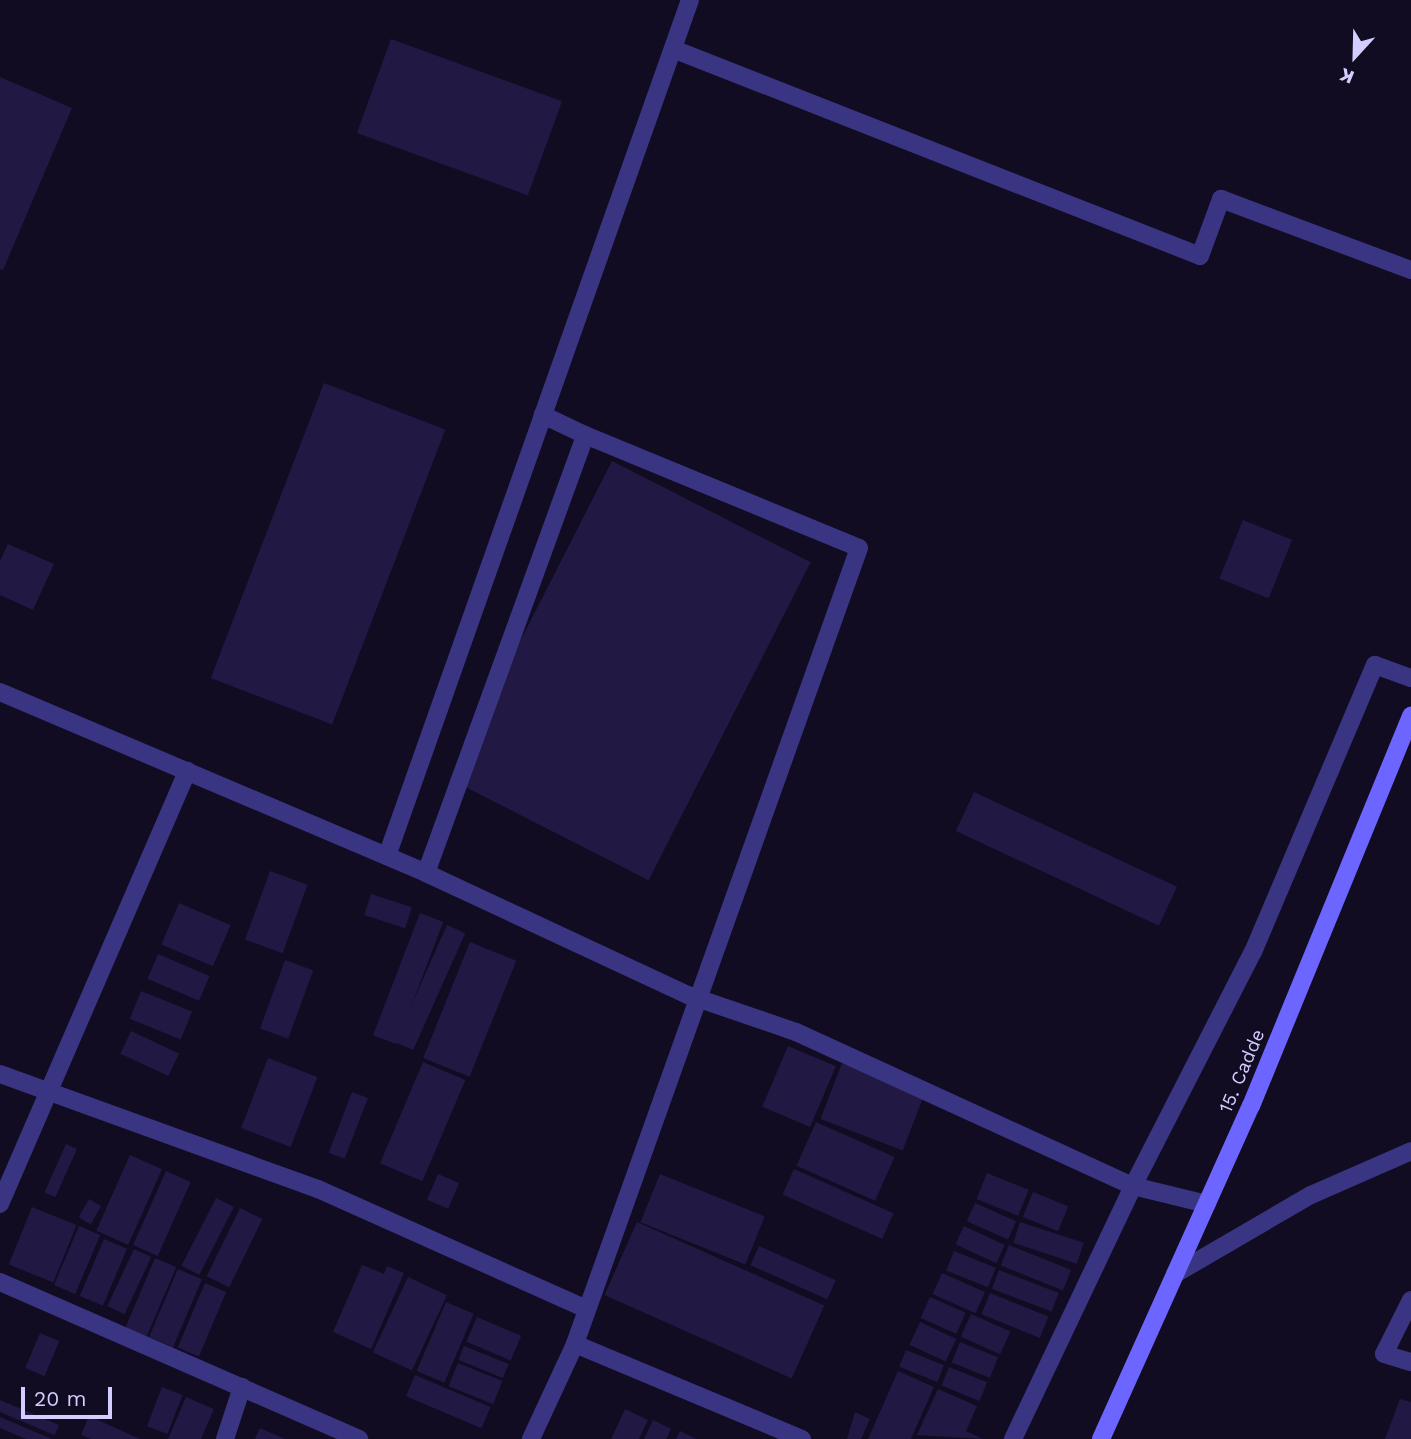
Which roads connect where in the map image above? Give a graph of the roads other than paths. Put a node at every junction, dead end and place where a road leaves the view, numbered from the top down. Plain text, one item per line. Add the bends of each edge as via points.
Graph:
1 (690, 0) edge
2 (673, 48) junction
3 (1411, 270) edge
4 (543, 415) junction
5 (585, 435) junction
6 (1411, 678) edge
7 (0, 692) edge
8 (1411, 715) edge
9 (187, 771) junction
10 (387, 856) junction
11 (426, 873) junction
12 (699, 998) junction
13 (0, 1074) edge
14 (45, 1094) junction
15 (1411, 1151) edge
16 (1133, 1186) junction
17 (0, 1204) edge
18 (1207, 1204) junction
19 (1175, 1274) junction
20 (0, 1282) edge
21 (1411, 1300) edge
22 (584, 1308) junction
23 (575, 1344) junction
24 (1411, 1362) edge
25 (242, 1387) junction
26 (225, 1439) edge
27 (359, 1439) edge
28 (531, 1439) edge
29 (802, 1439) edge
30 (1013, 1439) edge
31 (1101, 1439) edge

1 - 2 street
2 - 3 street via 1200,256 1221,199
2 - 4 street
4 - 5 street
4 - 10 street
5 - 11 street
5 - 12 street via 859,548
6 - 16 street via 1375,665 1254,952
7 - 9 street
8 - 18 main road, 15. Cadde
9 - 10 street
9 - 14 street
10 - 11 street
11 - 12 street
12 - 16 street via 796,1032
12 - 22 street
13 - 14 street
14 - 17 street
14 - 22 street via 318,1189
15 - 19 street via 1311,1195
16 - 18 street
16 - 30 street
18 - 19 main road, 15. Cadde
19 - 31 main road, 15. Cadde
20 - 25 street
21 - 24 street via 1384,1354
22 - 23 street
23 - 28 street
23 - 29 street
25 - 26 street
25 - 27 street

